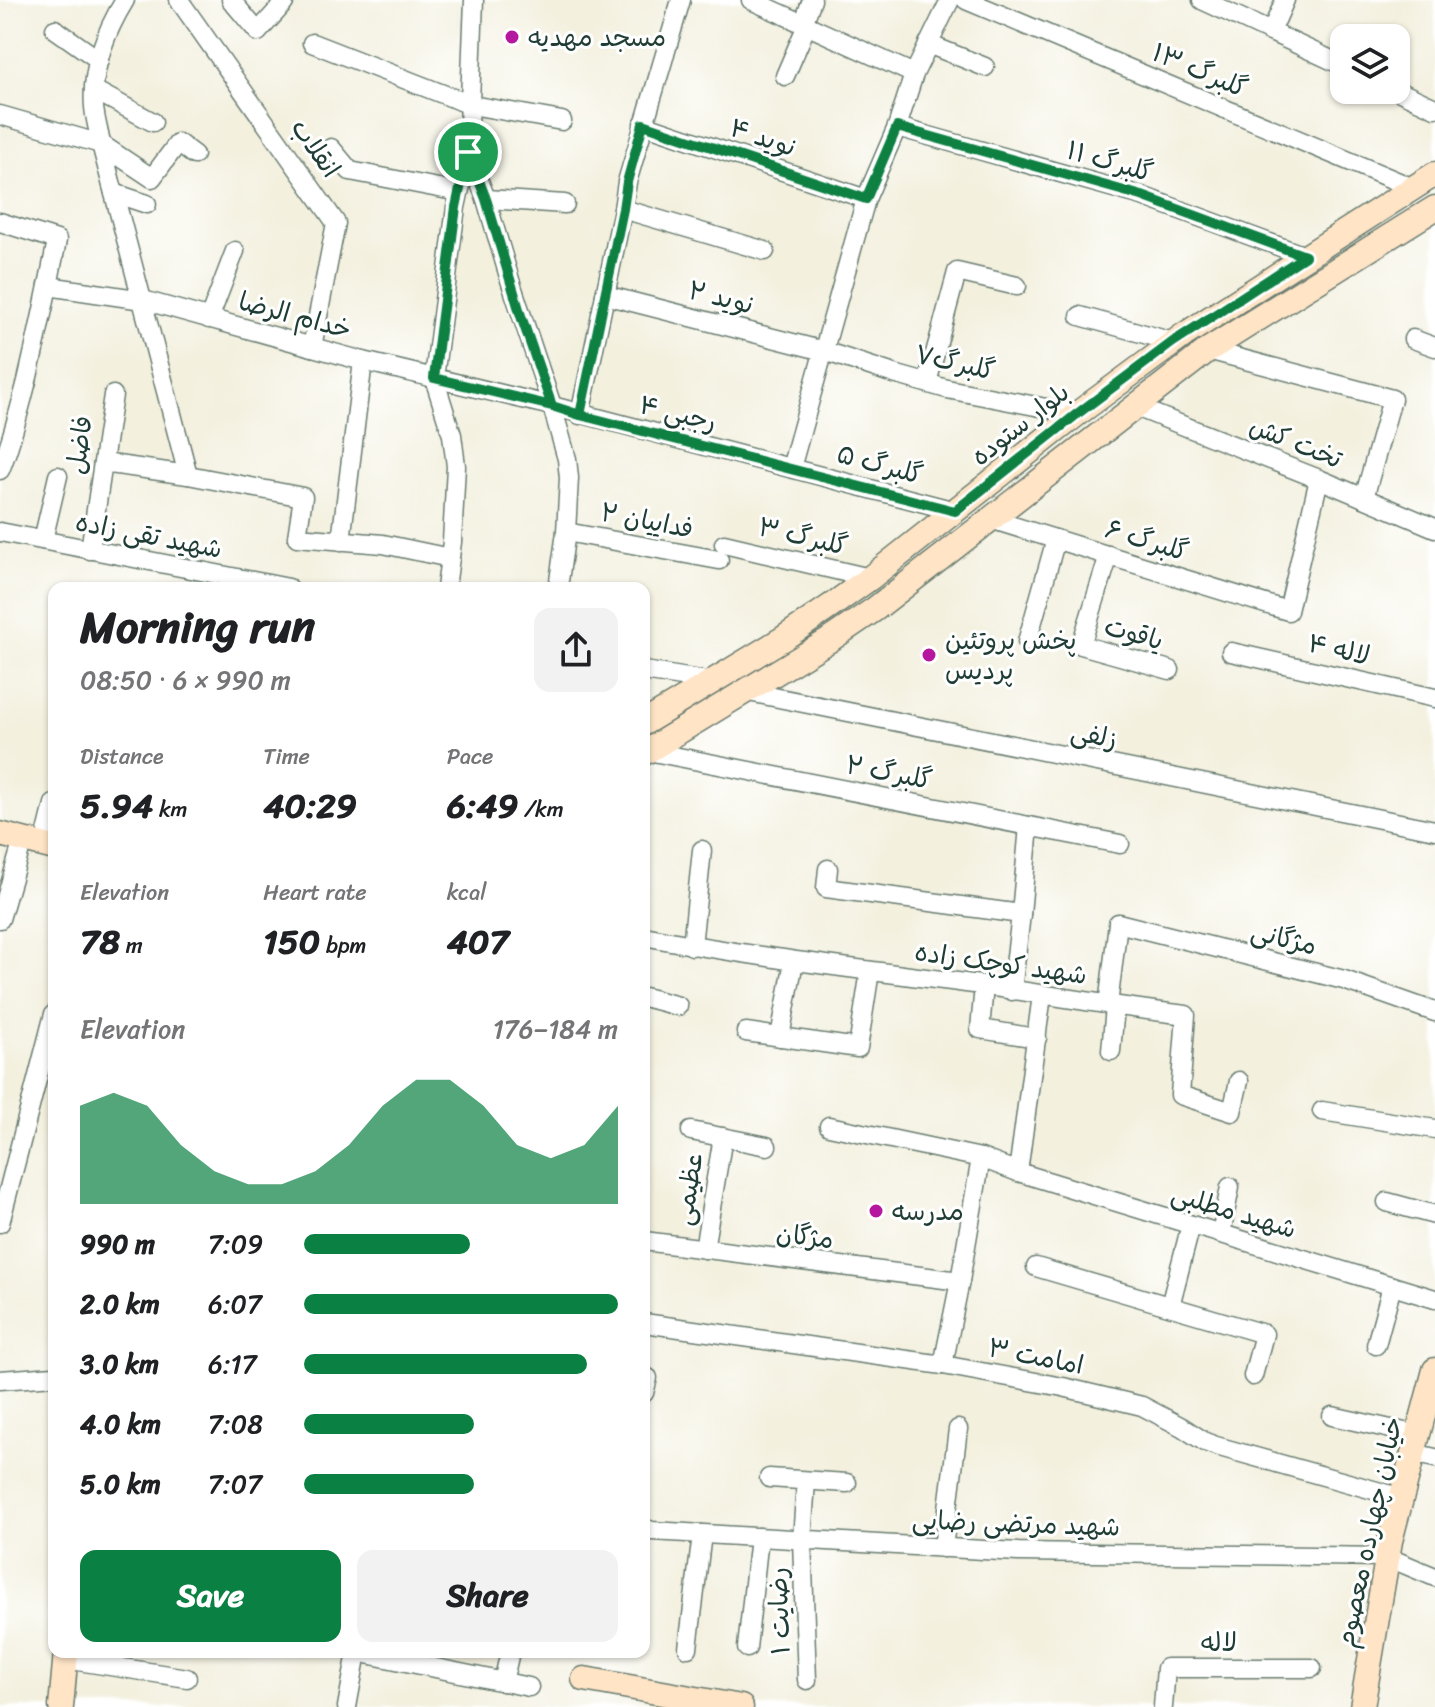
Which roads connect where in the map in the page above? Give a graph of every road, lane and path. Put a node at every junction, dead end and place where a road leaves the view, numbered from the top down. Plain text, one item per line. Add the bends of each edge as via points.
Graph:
1 (125, 0) edge
2 (231, 0) edge
3 (474, 0) edge
4 (681, 0) edge
5 (751, 0) edge
6 (812, 0) edge
7 (950, 0) edge
8 (966, 0) edge
9 (1202, 0) edge
10 (1285, 0) edge
11 (184, 2) edge
12 (284, 3) dead end
13 (805, 24) junction
14 (55, 29) dead end
15 (1271, 32) junction
16 (312, 43) dead end
17 (928, 44) junction
18 (1330, 59) edge
19 (99, 60) junction
20 (985, 67) dead end
21 (914, 74) junction
22 (785, 76) dead end
23 (94, 90) junction
24 (1410, 96) edge
25 (471, 105) junction
26 (1435, 108) edge
27 (0, 115) edge
28 (562, 121) dead end
29 (153, 122) dead end
30 (643, 124) junction
31 (897, 127) junction
32 (101, 144) junction
33 (331, 148) dead end
34 (468, 152) junction
35 (194, 155) dead end
36 (1435, 174) edge
37 (1413, 188) junction
38 (459, 192) junction
39 (114, 193) junction
40 (486, 199) junction
41 (866, 199) junction
42 (147, 204) dead end
43 (565, 204) dead end
44 (1435, 208) edge
45 (623, 209) junction
46 (0, 222) edge
47 (235, 251) dead end
48 (765, 251) dead end
49 (1305, 256) junction
50 (48, 286) junction
51 (1017, 286) dead end
52 (605, 295) junction
53 (143, 300) junction
54 (1080, 316) dead end
55 (209, 319) junction
56 (1413, 339) dead end
57 (1173, 342) junction
58 (312, 347) junction
59 (1435, 347) edge
60 (1208, 350) junction
61 (824, 351) junction
62 (363, 361) junction
63 (434, 378) junction
64 (927, 383) junction
65 (113, 395) dead end
66 (552, 406) junction
67 (1136, 407) junction
68 (1077, 414) junction
69 (580, 415) junction
70 (103, 463) junction
71 (791, 468) junction
72 (0, 470) edge
73 (188, 475) junction
74 (58, 476) dead end
75 (1319, 479) junction
76 (1364, 498) junction
77 (955, 511) junction
78 (990, 519) junction
79 (1435, 528) edge
80 (0, 532) edge
81 (566, 532) junction
82 (1056, 539) junction
83 (43, 540) junction
84 (341, 541) junction
85 (90, 550) junction
86 (722, 552) joint
87 (1109, 555) junction
88 (450, 558) junction
89 (870, 578) junction
90 (258, 582) edge
91 (447, 582) edge
92 (559, 582) edge
93 (1027, 642) dead end
94 (1231, 652) dead end
95 (1170, 670) dead end
96 (650, 672) edge
97 (713, 682) junction
98 (744, 691) junction
99 (1435, 698) edge
100 (650, 719) edge
101 (650, 750) edge
102 (650, 753) edge
103 (48, 814) edge
104 (1029, 826) junction
105 (1435, 830) edge
106 (30, 842) edge
107 (1120, 844) dead end
108 (702, 850) dead end
109 (828, 869) dead end
110 (1021, 914) junction
111 (0, 919) edge
112 (650, 937) edge
113 (692, 946) junction
114 (794, 961) junction
115 (870, 971) junction
116 (984, 986) junction
117 (1012, 991) junction
118 (1042, 995) junction
119 (650, 999) edge
120 (678, 1006) dead end
121 (1111, 1006) junction
122 (1435, 1012) edge
123 (746, 1032) dead end
124 (48, 1037) edge
125 (780, 1037) junction
126 (1037, 1038) junction
127 (1111, 1051) dead end
128 (1239, 1081) dead end
129 (1322, 1111) dead end
130 (829, 1126) dead end
131 (1435, 1129) edge
132 (691, 1131) dead end
133 (723, 1137) junction
134 (767, 1146) dead end
135 (981, 1158) junction
136 (1018, 1172) junction
137 (1230, 1187) dead end
138 (1387, 1202) dead end
139 (1435, 1215) edge
140 (0, 1223) edge
141 (1191, 1225) junction
142 (1221, 1234) junction
143 (650, 1242) edge
144 (704, 1249) junction
145 (1036, 1267) dead end
146 (960, 1281) junction
147 (1392, 1286) junction
148 (1435, 1299) edge
149 (1170, 1306) junction
150 (650, 1324) edge
151 (1376, 1345) dead end
152 (943, 1365) junction
153 (1435, 1370) edge
154 (48, 1376) edge
155 (1253, 1376) dead end
156 (0, 1380) edge
157 (1332, 1416) dead end
158 (958, 1429) dead end
159 (1422, 1449) edge
160 (769, 1478) dead end
161 (806, 1481) junction
162 (847, 1483) dead end
163 (1402, 1498) junction
164 (650, 1530) edge
165 (702, 1534) junction
166 (759, 1537) junction
167 (802, 1540) junction
168 (943, 1548) junction
169 (1387, 1557) junction
170 (1435, 1577) edge
171 (688, 1648) dead end
172 (747, 1648) dead end
173 (66, 1658) edge
174 (77, 1658) edge
175 (356, 1658) edge
176 (386, 1658) edge
177 (509, 1658) edge
178 (1312, 1668) dead end
179 (187, 1678) dead end
180 (584, 1679) dead end
181 (807, 1680) dead end
182 (503, 1682) junction
183 (529, 1687) dead end
184 (642, 1698) edge
185 (61, 1707) edge
186 (347, 1707) edge
187 (741, 1707) edge
188 (1163, 1707) edge
189 (1362, 1707) edge

1 - 19 street
2 - 12 street via 258,32
3 - 25 street
4 - 30 street
5 - 13 street
6 - 13 street
7 - 17 street
8 - 37 street, گلبرگ ۱۳
9 - 15 street
10 - 15 street
11 - 58 street, انقلاب via 336,223
13 - 21 street
13 - 22 street
14 - 19 street
15 - 18 street
16 - 25 street
17 - 20 street
17 - 21 street
19 - 23 street
21 - 31 street
23 - 29 street
23 - 32 street
24 - 26 street
25 - 28 street
25 - 34 street
27 - 32 street
30 - 41 street, نوید ۴
30 - 45 street
31 - 41 street
31 - 49 street, گلبرگ ۱۱ via 1142,196
32 - 35 street via 152,178 178,143
32 - 39 street
33 - 38 street via 350,171
34 - 38 street
34 - 40 street
36 - 37 main road, بلوار ستوده
37 - 49 main road, بلوار ستوده
38 - 63 street
39 - 42 street
39 - 53 street
40 - 43 street
40 - 66 street
41 - 61 street
44 - 60 main road
45 - 48 street
45 - 52 street
46 - 50 street via 57,240
47 - 55 street
49 - 57 main road, بلوار ستوده
50 - 53 street, خدام الرضا
50 - 72 street
51 - 64 street via 957,272
52 - 61 street, نوید ۲
52 - 69 street
53 - 55 street, خدام الرضا
53 - 73 street
54 - 57 street
55 - 58 street, خدام الرضا
56 - 59 street
57 - 68 main road, بلوار ستوده
58 - 62 street, خدام الرضا
60 - 67 main road
60 - 76 street via 1392,399
61 - 64 street, گلبرگ۷
61 - 71 street
62 - 63 street, خدام الرضا
62 - 84 street
63 - 66 street, خدام الرضا
63 - 88 street via 456,466
64 - 68 street, گلبرگ۷
65 - 70 street, فاضل
66 - 69 street, رجبی ۴
66 - 81 street via 567,459
67 - 75 street, تخت کش
67 - 78 main road
68 - 77 main road, بلوار ستوده
69 - 71 street, رجبی ۴
70 - 73 street
70 - 85 street, فاضل
71 - 77 street, گلبرگ ۵
73 - 84 street via 303,497 297,537
74 - 83 street
75 - 76 street, تخت کش
75 - 87 street, گلبرگ ۶ via 1288,611
76 - 79 street, تخت کش
77 - 89 main road, بلوار ستوده
78 - 82 street, گلبرگ ۶
78 - 98 main road via 875,609
80 - 83 street, شهید تقی زاده
81 - 86 street, فداییان ۲
81 - 92 street
82 - 87 street, گلبرگ ۶
82 - 93 street
83 - 85 street, شهید تقی زاده
84 - 88 street
85 - 90 street, شهید تقی زاده
86 - 89 street, گلبرگ ۳
87 - 95 street, یاقوت via 1081,645
88 - 91 street
89 - 97 main road, بلوار ستوده
94 - 99 street, لاله ۴
96 - 97 street
97 - 100 main road, بلوار ستوده
98 - 101 main road
98 - 105 street, زلفی
102 - 104 street, گلبرگ ۲
103 - 106 street
104 - 107 street, گلبرگ ۲
104 - 110 street
106 - 111 street
108 - 113 street
109 - 110 street via 826,888
110 - 117 street
112 - 113 street, شهید کوچک زاده
113 - 114 street, شهید کوچک زاده
114 - 115 street, شهید کوچک زاده
114 - 125 street
115 - 116 street, شهید کوچک زاده
115 - 125 street via 858,1048
116 - 117 street, شهید کوچک زاده
116 - 126 street via 980,1029
117 - 118 street, شهید کوچک زاده
118 - 121 street, شهید کوچک زاده
118 - 126 street
119 - 120 street
121 - 122 street, مژگانی via 1118,923 1344,980
121 - 127 street
121 - 128 street, شهید کوچک زاده via 1186,1015 1180,1095 1232,1112
123 - 125 street
124 - 140 street
126 - 136 street
129 - 131 street
130 - 135 street, شهید مطلبی
132 - 133 street
133 - 134 street
133 - 144 street, عظیمی
135 - 136 street, شهید مطلبی
135 - 146 street
136 - 141 street, شهید مطلبی
137 - 142 street
138 - 139 street
141 - 142 street, شهید مطلبی
141 - 149 street
142 - 147 street, شهید مطلبی
143 - 144 street, مژگان
144 - 146 street, مژگان
145 - 149 street
146 - 152 street
147 - 148 street, شهید مطلبی
147 - 151 street
149 - 155 street via 1264,1334
150 - 152 street, امامت ۳
152 - 163 street, امامت ۳ via 1142,1406 1205,1442
153 - 159 main road, خیابان چهارده معصوم
154 - 156 street
157 - 159 street
158 - 168 street
159 - 163 main road, خیابان چهارده معصوم
160 - 161 street
161 - 162 street
161 - 167 street, رضایت ۱
163 - 169 main road, خیابان چهارده معصوم
164 - 165 street, شهید مرتضی رضایی
165 - 166 street, شهید مرتضی رضایی
165 - 171 street
166 - 167 street, شهید مرتضی رضایی
166 - 172 street
167 - 168 street, شهید مرتضی رضایی
167 - 181 street, رضایت ۱
168 - 169 street, شهید مرتضی رضایی
169 - 170 street
169 - 189 main road, خیابان چهارده معصوم
173 - 185 main road
174 - 179 street
175 - 186 street
176 - 182 street
177 - 182 street
178 - 188 street, لاله via 1166,1668
180 - 184 main road
182 - 183 street
184 - 187 main road

